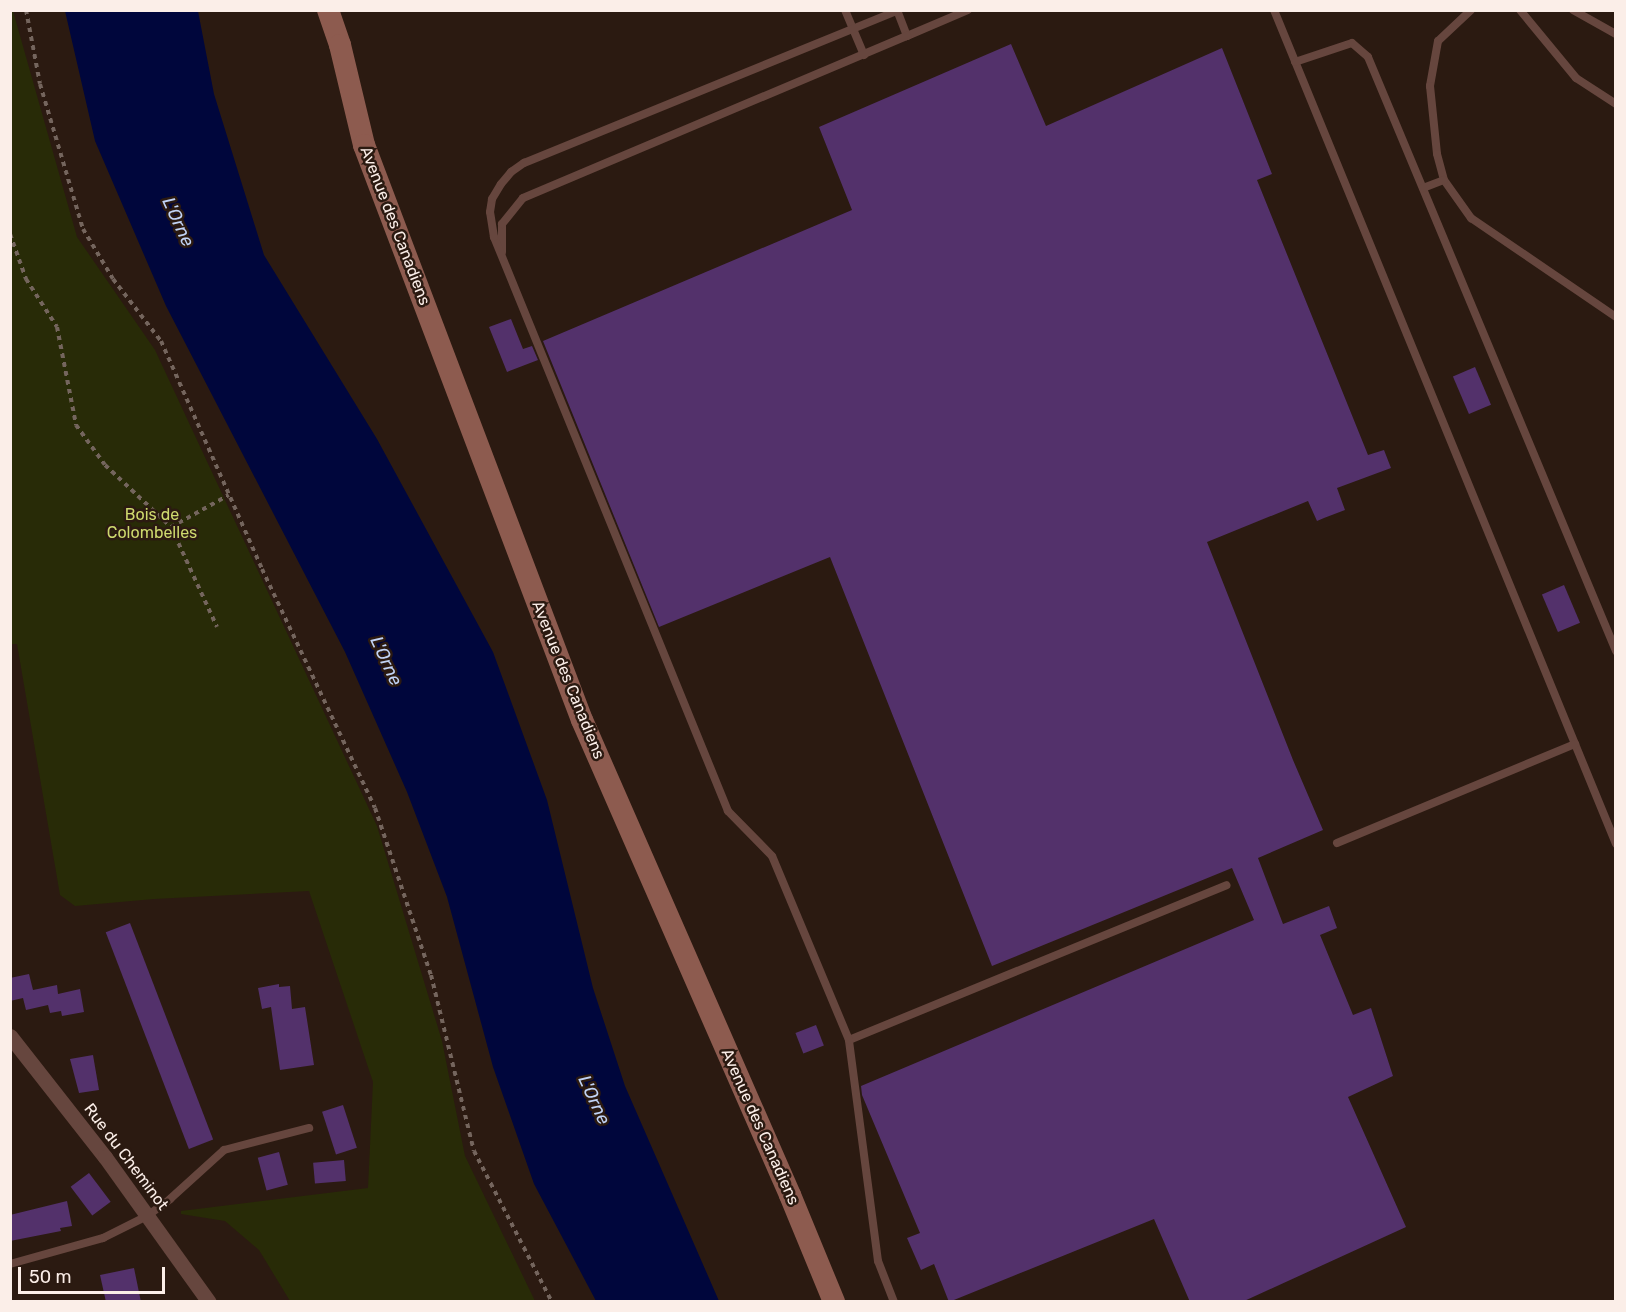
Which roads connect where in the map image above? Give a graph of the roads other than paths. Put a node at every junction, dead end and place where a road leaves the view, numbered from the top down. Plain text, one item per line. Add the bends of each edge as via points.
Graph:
1 (328, 10) edge
2 (340, 10) edge
3 (845, 10) edge
4 (898, 10) edge
5 (968, 10) edge
6 (1274, 10) edge
7 (1471, 10) edge
8 (1520, 10) edge
9 (1573, 10) edge
10 (853, 29) junction
11 (1616, 34) edge
12 (907, 36) junction
13 (340, 45) junction
14 (864, 55) junction
15 (1295, 62) junction
16 (1616, 104) edge
17 (1444, 180) junction
18 (1423, 188) junction
19 (502, 257) junction
20 (1616, 317) edge
21 (1616, 651) edge
22 (1575, 744) junction
23 (1337, 843) dead end
24 (1616, 844) edge
25 (1226, 885) dead end
26 (10, 1036) edge
27 (849, 1040) junction
28 (309, 1128) dead end
29 (147, 1216) junction
30 (10, 1264) edge
31 (209, 1302) edge
32 (834, 1302) edge
33 (894, 1302) edge

1 - 13 street, Avenue des Canadiens
2 - 13 street, Avenue des Canadiens
3 - 10 lane
4 - 10 lane
4 - 12 lane
5 - 12 lane
6 - 15 lane
7 - 17 lane via 1438,41 1430,86 1437,154
8 - 16 lane via 1576,78
9 - 11 lane
10 - 14 lane
10 - 19 lane via 524,163 511,172 492,199 491,224
12 - 14 lane
13 - 32 street, Avenue des Canadiens via 364,145 582,720
14 - 19 lane via 523,198 502,224
15 - 18 lane via 1352,43 1368,57
15 - 22 lane
17 - 18 lane
17 - 20 lane via 1471,218
18 - 21 lane
19 - 27 lane via 728,811 772,856
22 - 23 lane
22 - 24 lane
25 - 27 lane
26 - 29 street, Rue du Cheminot
27 - 33 lane via 878,1261
28 - 29 lane via 224,1150
29 - 30 lane via 103,1238
29 - 31 street, Rue du Cheminot

